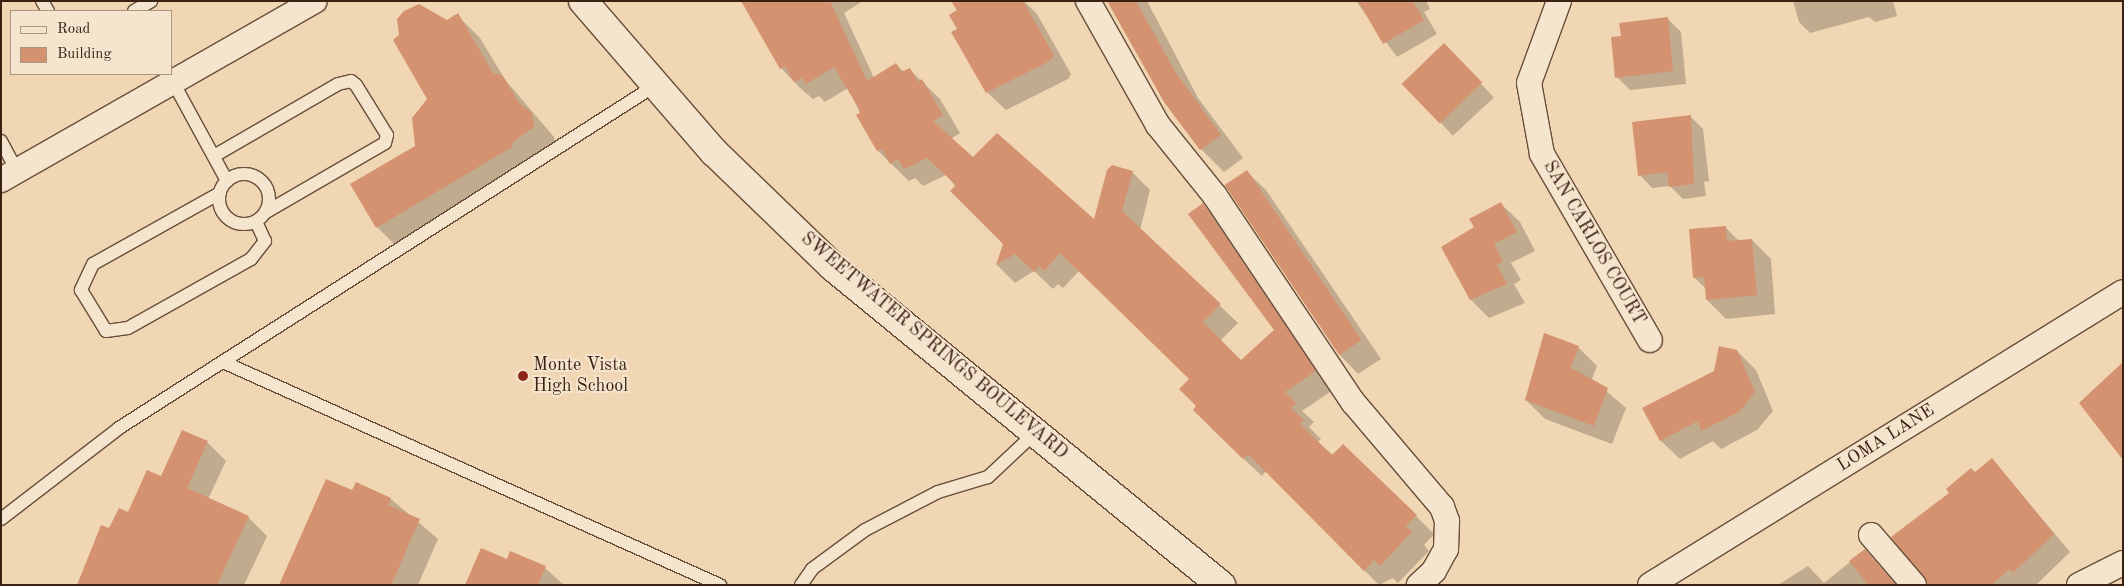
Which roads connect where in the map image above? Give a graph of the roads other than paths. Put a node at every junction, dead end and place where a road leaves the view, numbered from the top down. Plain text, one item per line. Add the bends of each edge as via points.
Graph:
1 (151, 1) edge
2 (315, 1) edge
3 (583, 1) edge
4 (1088, 1) edge
5 (1558, 1) edge
6 (136, 10) edge
7 (174, 82) junction
8 (656, 85) junction
9 (1, 141) edge
10 (214, 156) junction
11 (9, 176) edge
12 (227, 181) junction
13 (220, 193) junction
14 (266, 212) junction
15 (256, 222) junction
16 (2123, 292) edge
17 (1650, 340) dead end
18 (223, 362) junction
19 (1036, 431) junction
20 (1, 519) edge
21 (1871, 535) dead end
22 (2123, 563) edge
23 (720, 585) edge
24 (800, 585) edge
25 (1222, 585) edge
26 (1419, 585) edge
27 (1650, 585) edge
28 (1914, 585) edge
29 (2079, 585) edge

1 - 6 lane
2 - 7 street
3 - 8 main road, SWEETWATER SPRINGS BOULEVARD
4 - 26 street via 1158,125 1215,196 1353,402 1442,507 1447,521 1446,549 1434,571
5 - 17 street, SAN CARLOS COURT via 1529,83 1542,154
7 - 10 lane
7 - 11 street
8 - 18 lane
8 - 19 main road, SWEETWATER SPRINGS BOULEVARD via 714,152 833,267
9 - 11 lane
10 - 12 lane
10 - 14 lane via 338,84 351,81 356,85 387,135 384,143
12 - 13 lane
12 - 14 lane via 240,174 254,175 265,184 270,198
13 - 15 lane via 221,207 229,219 242,224
13 - 15 lane via 92,264 82,290 106,331 128,328 251,260 265,242
14 - 15 lane
16 - 27 street, LOMA LANE
18 - 20 lane via 119,428
18 - 23 lane
19 - 24 lane via 988,477 938,492 865,530 812,569
19 - 25 main road, SWEETWATER SPRINGS BOULEVARD
21 - 28 street
22 - 29 street

